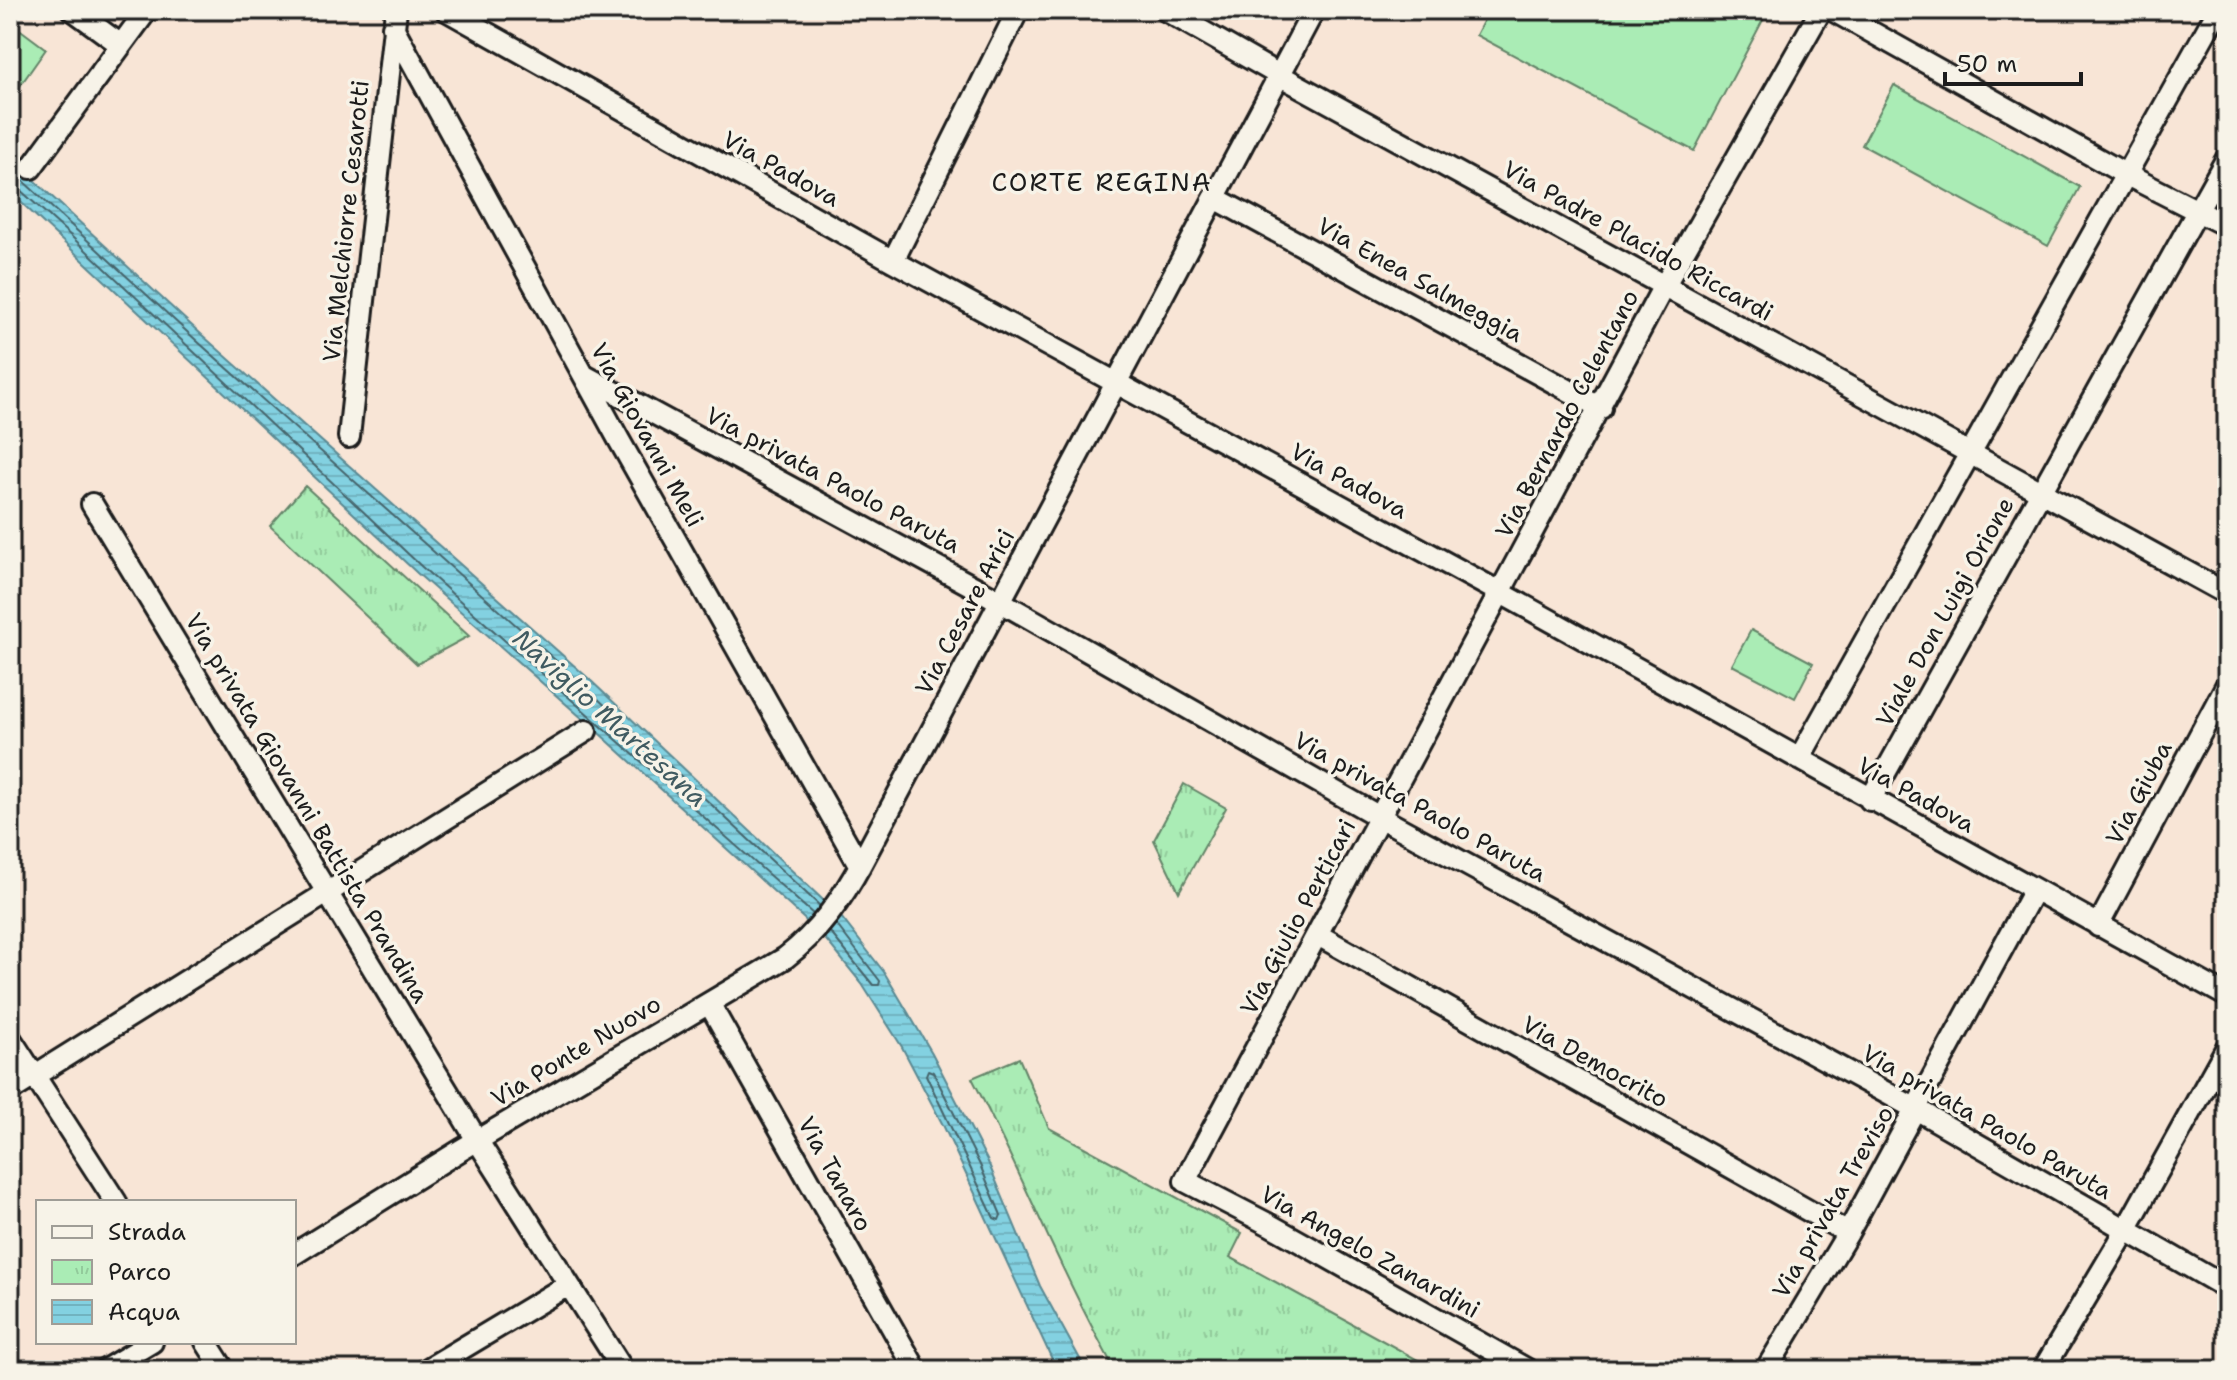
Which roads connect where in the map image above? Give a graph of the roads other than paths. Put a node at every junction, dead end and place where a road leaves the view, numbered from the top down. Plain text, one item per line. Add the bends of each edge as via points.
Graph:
1 (73, 10) edge
2 (147, 10) edge
3 (446, 10) edge
4 (1018, 10) edge
5 (1165, 10) edge
6 (1314, 10) edge
7 (1821, 10) edge
8 (1832, 10) edge
9 (2218, 10) edge
10 (394, 18) edge
11 (121, 45) junction
12 (1279, 75) junction
13 (2227, 158) edge
14 (31, 168) dead end
15 (2125, 174) junction
16 (1215, 198) junction
17 (2197, 211) junction
18 (2227, 226) edge
19 (893, 261) junction
20 (1665, 285) junction
21 (585, 376) junction
22 (1117, 384) junction
23 (1601, 408) junction
24 (349, 437) dead end
25 (1972, 453) junction
26 (2042, 490) junction
27 (92, 504) dead end
28 (1501, 593) junction
29 (2227, 594) edge
30 (999, 601) junction
31 (2227, 684) edge
32 (586, 731) dead end
33 (1799, 759) junction
34 (1870, 800) junction
35 (1381, 817) junction
36 (856, 874) junction
37 (2034, 890) junction
38 (327, 893) junction
39 (2098, 926) junction
40 (1318, 935) junction
41 (2227, 996) edge
42 (709, 1003) junction
43 (10, 1038) edge
44 (2227, 1047) edge
45 (34, 1076) junction
46 (10, 1091) edge
47 (1916, 1109) junction
48 (477, 1140) junction
49 (1185, 1181) joint
50 (115, 1200) edge
51 (2124, 1231) junction
52 (1848, 1233) junction
53 (296, 1253) edge
54 (568, 1285) junction
55 (2227, 1288) edge
56 (149, 1344) edge
57 (207, 1344) edge
58 (105, 1370) edge
59 (224, 1370) edge
60 (426, 1370) edge
61 (623, 1370) edge
62 (916, 1370) edge
63 (1528, 1370) edge
64 (1766, 1370) edge
65 (2043, 1370) edge

1 - 11 street
2 - 11 street
3 - 19 street, Via Padova
4 - 19 street
5 - 12 street, Via Padre Placido Riccardi
6 - 12 street, Via Cesare Arici
7 - 20 street, Via Bernardo Celentano
8 - 15 street
9 - 15 street
10 - 21 street, Via Giovanni Meli
10 - 24 street, Via Melchiorre Cesarotti
11 - 14 street
12 - 16 street, Via Cesare Arici
12 - 20 street, Via Padre Placido Riccardi
13 - 17 street, Viale Don Luigi Orione
15 - 17 street
15 - 25 street
16 - 22 street, Via Cesare Arici
16 - 23 street, Via Enea Salmeggia
17 - 18 street
17 - 26 street, Viale Don Luigi Orione
19 - 22 street, Via Padova
20 - 23 street, Via Bernardo Celentano
20 - 25 street, Via Padre Placido Riccardi
21 - 30 street, Via privata Paolo Paruta
21 - 36 street, Via Giovanni Meli
22 - 28 street, Via Padova
22 - 30 street, Via Cesare Arici
23 - 28 street, Via Bernardo Celentano
25 - 26 street, Viale Don Luigi Orione
25 - 33 street
26 - 29 street
26 - 34 street, Viale Don Luigi Orione
27 - 38 street, Via privata Giovanni Battista Prandina
28 - 33 street, Via Padova
28 - 35 street, Via Giulio Perticari
30 - 35 street, Via privata Paolo Paruta
30 - 36 street, Via Cesare Arici
31 - 39 street, Via Giuba
32 - 38 street
33 - 34 street, Via Padova
34 - 37 street, Via Padova
35 - 40 street, Via Giulio Perticari
35 - 47 street, Via privata Paolo Paruta
36 - 42 street, Via Ponte Nuovo via 808,938 785,958
37 - 39 street, Via Padova
37 - 47 street, Via privata Treviso
38 - 45 street
38 - 48 street, Via privata Giovanni Battista Prandina
39 - 41 street, Via Padova
40 - 49 street, Via Giulio Perticari
40 - 52 street, Via Democrito
42 - 48 street, Via Ponte Nuovo
42 - 62 street, Via Tanaro
43 - 45 street
44 - 51 street
45 - 46 street
45 - 50 street
47 - 51 street, Via privata Paolo Paruta
47 - 52 street, Via privata Treviso
48 - 53 street, Via Ponte Nuovo
48 - 54 street, Via privata Giovanni Battista Prandina
49 - 63 street, Via Angelo Zanardini
51 - 55 street, Via privata Paolo Paruta
51 - 65 street
52 - 64 street, Via privata Treviso
54 - 60 street
54 - 61 street, Via privata Giovanni Battista Prandina
56 - 58 street
57 - 59 street

